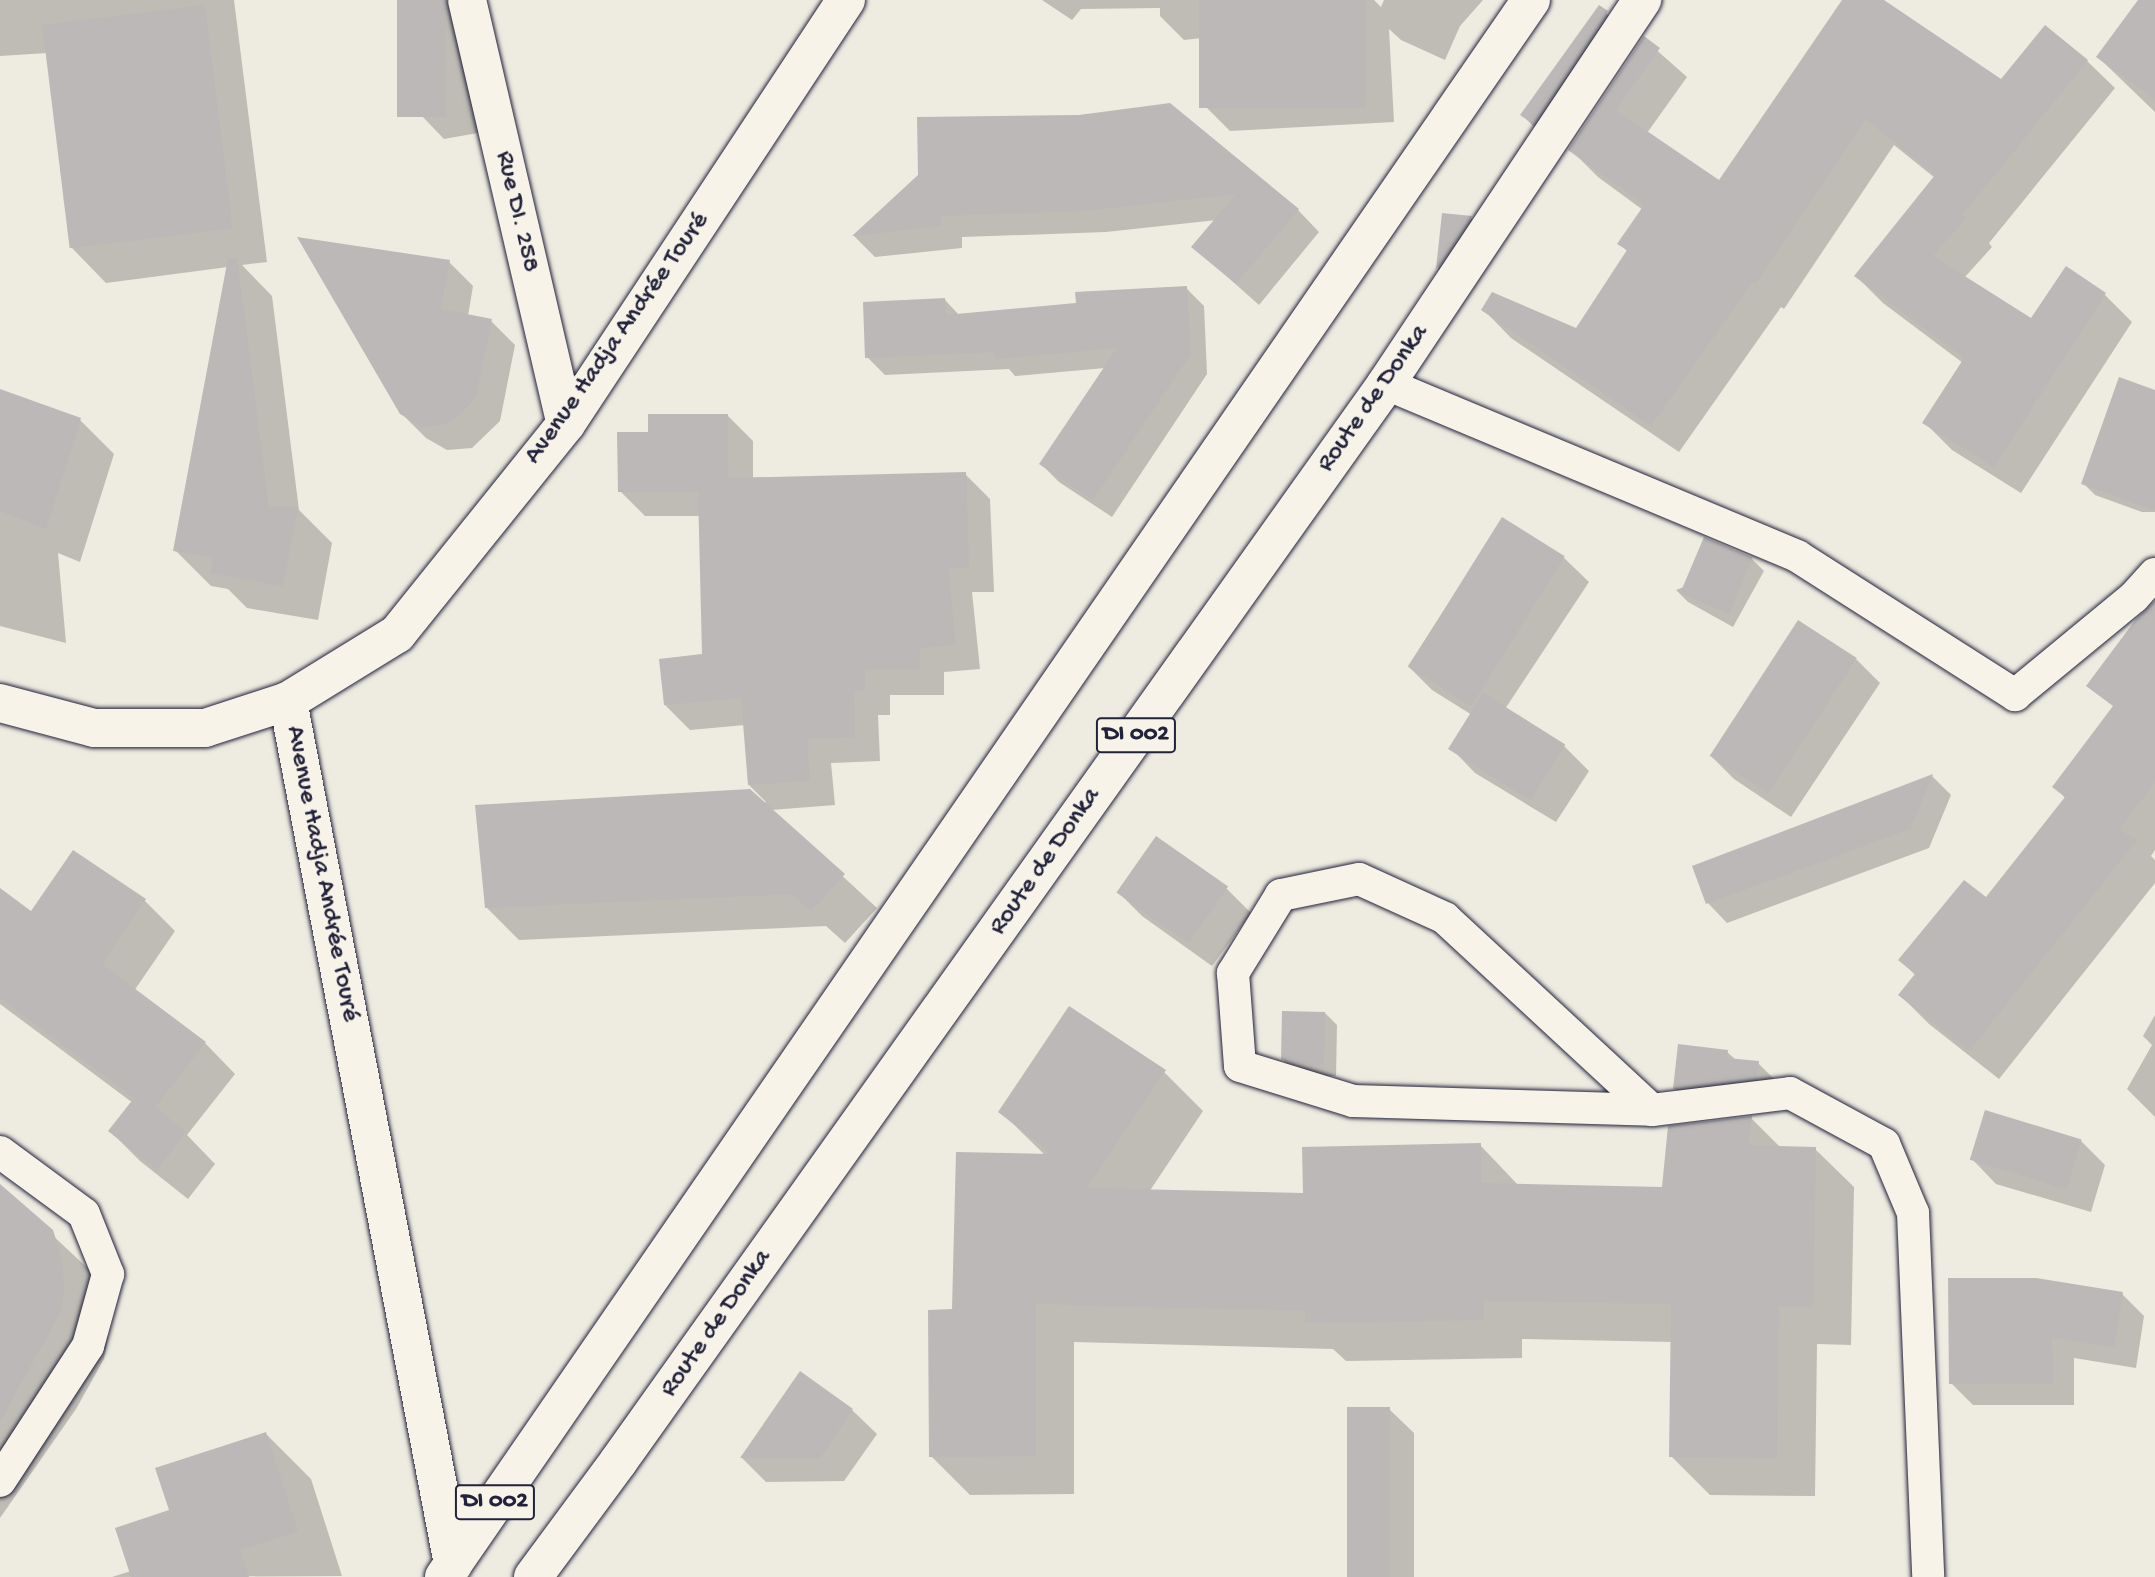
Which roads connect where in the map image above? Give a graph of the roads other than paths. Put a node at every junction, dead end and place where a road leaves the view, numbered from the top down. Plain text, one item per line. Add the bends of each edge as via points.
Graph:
1 (467, 0) edge
2 (846, 0) edge
3 (1531, 0) edge
4 (1642, 0) edge
5 (1386, 384) junction
6 (566, 424) junction
7 (2155, 574) edge
8 (288, 701) junction
9 (0, 703) edge
10 (1652, 1110) junction
11 (0, 1152) edge
12 (0, 1480) edge
13 (449, 1571) edge
14 (533, 1577) edge
15 (1928, 1577) edge

1 - 6 main road, Rue DI. 258
2 - 6 main road, Avenue Hadja Andrée Touré
3 - 13 main road, DI 002
4 - 5 main road, Route de Donka / DI 002
5 - 7 lane via 1797,555 2015,695 2134,597
5 - 14 main road, Route de Donka / DI 002
6 - 8 main road, Avenue Hadja Andrée Touré via 397,634
8 - 9 main road via 205,728 94,728
8 - 13 main road, Avenue Hadja Andrée Touré
10 - 10 lane via 1353,1101 1240,1066 1233,973 1281,895 1359,879 1445,918
10 - 15 lane via 1790,1093 1884,1144 1913,1213
11 - 12 lane via 84,1214 108,1274 88,1346

